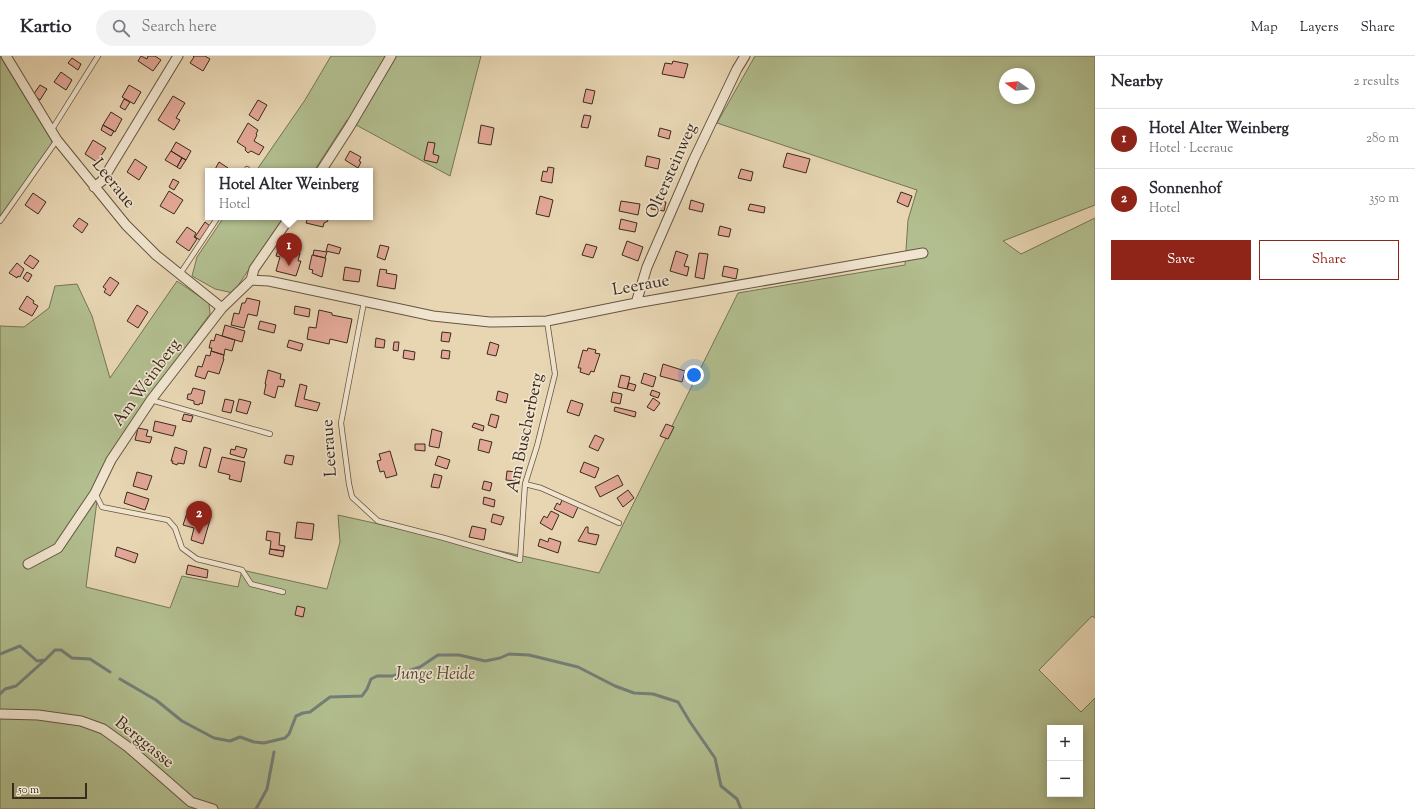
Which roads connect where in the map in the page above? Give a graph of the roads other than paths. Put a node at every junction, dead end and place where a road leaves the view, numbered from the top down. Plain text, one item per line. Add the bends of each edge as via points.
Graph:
1 (6, 56) edge
2 (98, 56) edge
3 (178, 56) edge
4 (391, 56) edge
5 (745, 56) edge
6 (51, 131) junction
7 (57, 140) junction
8 (323, 168) edge
9 (94, 187) junction
10 (0, 220) edge
11 (216, 220) edge
12 (288, 220) edge
13 (923, 253) dead end
14 (180, 274) junction
15 (251, 280) junction
16 (364, 302) junction
17 (636, 303) junction
18 (222, 308) junction
19 (547, 321) junction
20 (151, 400) junction
21 (270, 434) dead end
22 (525, 484) junction
23 (95, 493) junction
24 (352, 496) joint
25 (619, 523) dead end
26 (28, 564) dead end
27 (284, 592) dead end
28 (0, 714) edge
29 (213, 809) edge

1 - 6 street, Leeraue
2 - 6 lane
3 - 9 street via 102,180
4 - 8 street
5 - 17 street, Oltersteinweg via 691,167 647,267
6 - 7 street, Leeraue
7 - 9 street, Leeraue
7 - 10 lane
9 - 14 street, Leeraue via 126,225 156,255
11 - 14 lane
12 - 15 street, Am Weinberg via 254,269
13 - 17 street, Leeraue
14 - 18 street, Leeraue
15 - 16 street, Leeraue via 269,281
15 - 18 street, Am Weinberg
16 - 19 street, Leeraue via 433,316 490,322
16 - 24 lane, Leeraue via 341,423
17 - 19 street, Leeraue
18 - 20 street, Am Weinberg
19 - 22 lane, Am Buscherberg via 555,374
20 - 21 lane
20 - 23 street, Am Weinberg via 111,460
22 - 24 lane, Am Buscherberg via 520,560 378,521
22 - 25 lane via 541,488
23 - 26 street, Am Weinberg via 58,548
23 - 27 lane via 102,508 168,520 175,528 182,548 197,559 242,570 251,584
28 - 29 street, Berggasse via 38,715 81,721 103,729 128,747 190,802

